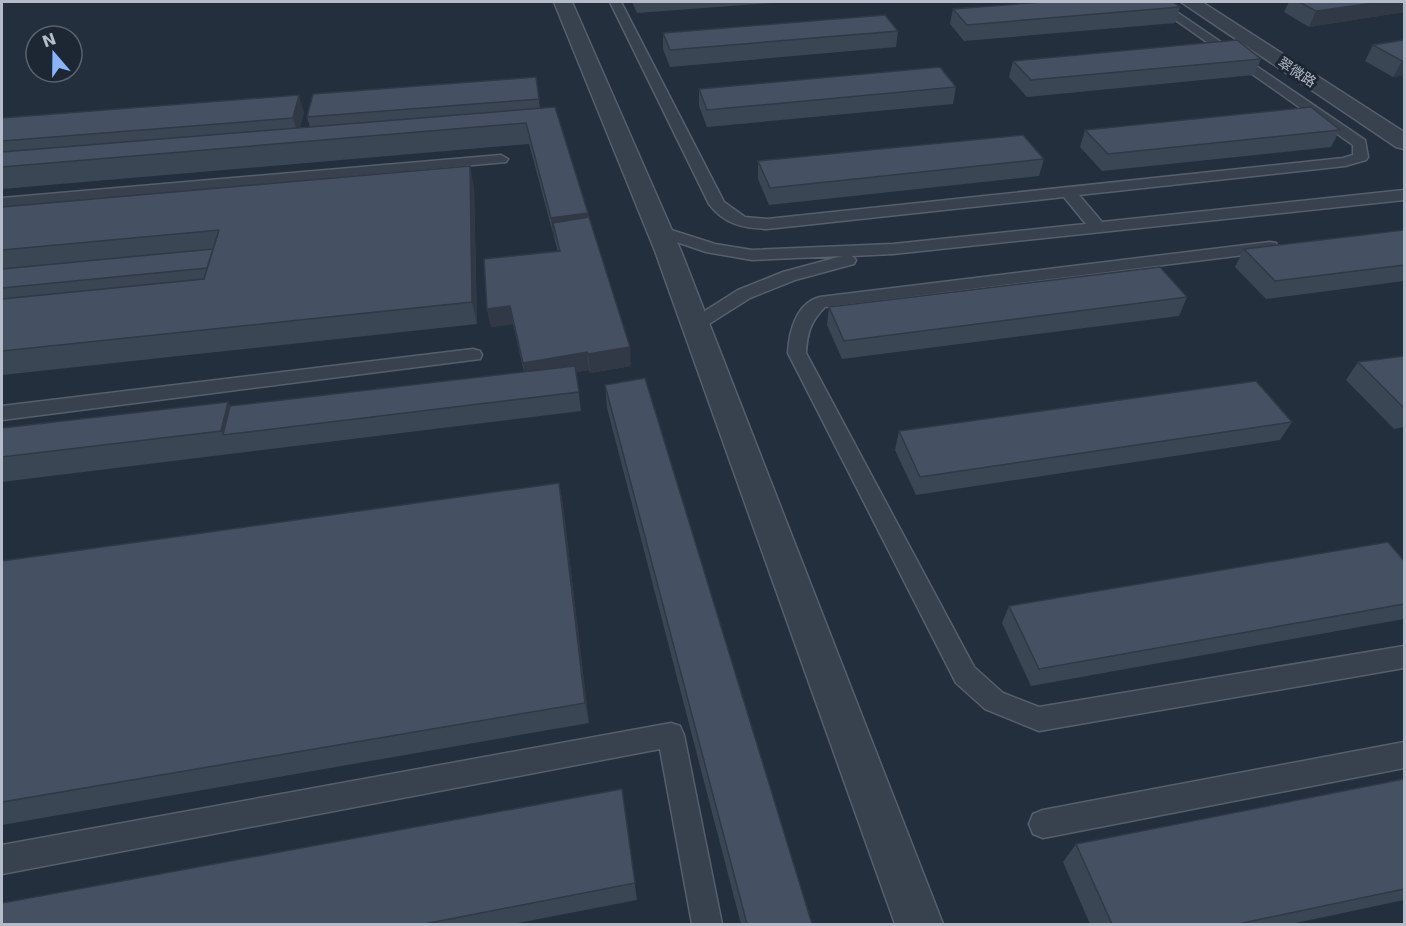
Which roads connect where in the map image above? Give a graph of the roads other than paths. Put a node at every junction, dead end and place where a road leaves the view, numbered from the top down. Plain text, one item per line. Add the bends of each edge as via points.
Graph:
1 (563, 2) edge
2 (615, 2) edge
3 (1155, 2) edge
4 (1190, 2) edge
5 (1404, 142) edge
6 (501, 159) dead end
7 (1068, 192) junction
8 (1404, 195) edge
9 (2, 203) edge
10 (1097, 227) junction
11 (659, 231) junction
12 (1287, 245) edge
13 (893, 249) junction
14 (695, 325) junction
15 (473, 355) dead end
16 (2, 413) edge
17 (1404, 657) edge
18 (1404, 754) edge
19 (1043, 824) dead end
20 (2, 860) edge
21 (707, 924) edge
22 (919, 924) edge

1 - 11 street
2 - 7 lane via 717,204 730,218 767,224
3 - 7 lane via 1360,143 1361,157 1345,162
4 - 5 street, 翠微路
6 - 9 lane
7 - 10 lane
8 - 10 lane
10 - 13 lane
11 - 13 lane via 712,248 752,255
11 - 14 street
12 - 17 lane via 820,302 805,316 798,330 797,352 965,675 994,701 1039,719
13 - 14 lane via 789,276 744,294
14 - 22 street
15 - 16 lane
18 - 19 lane
20 - 21 lane via 671,735

